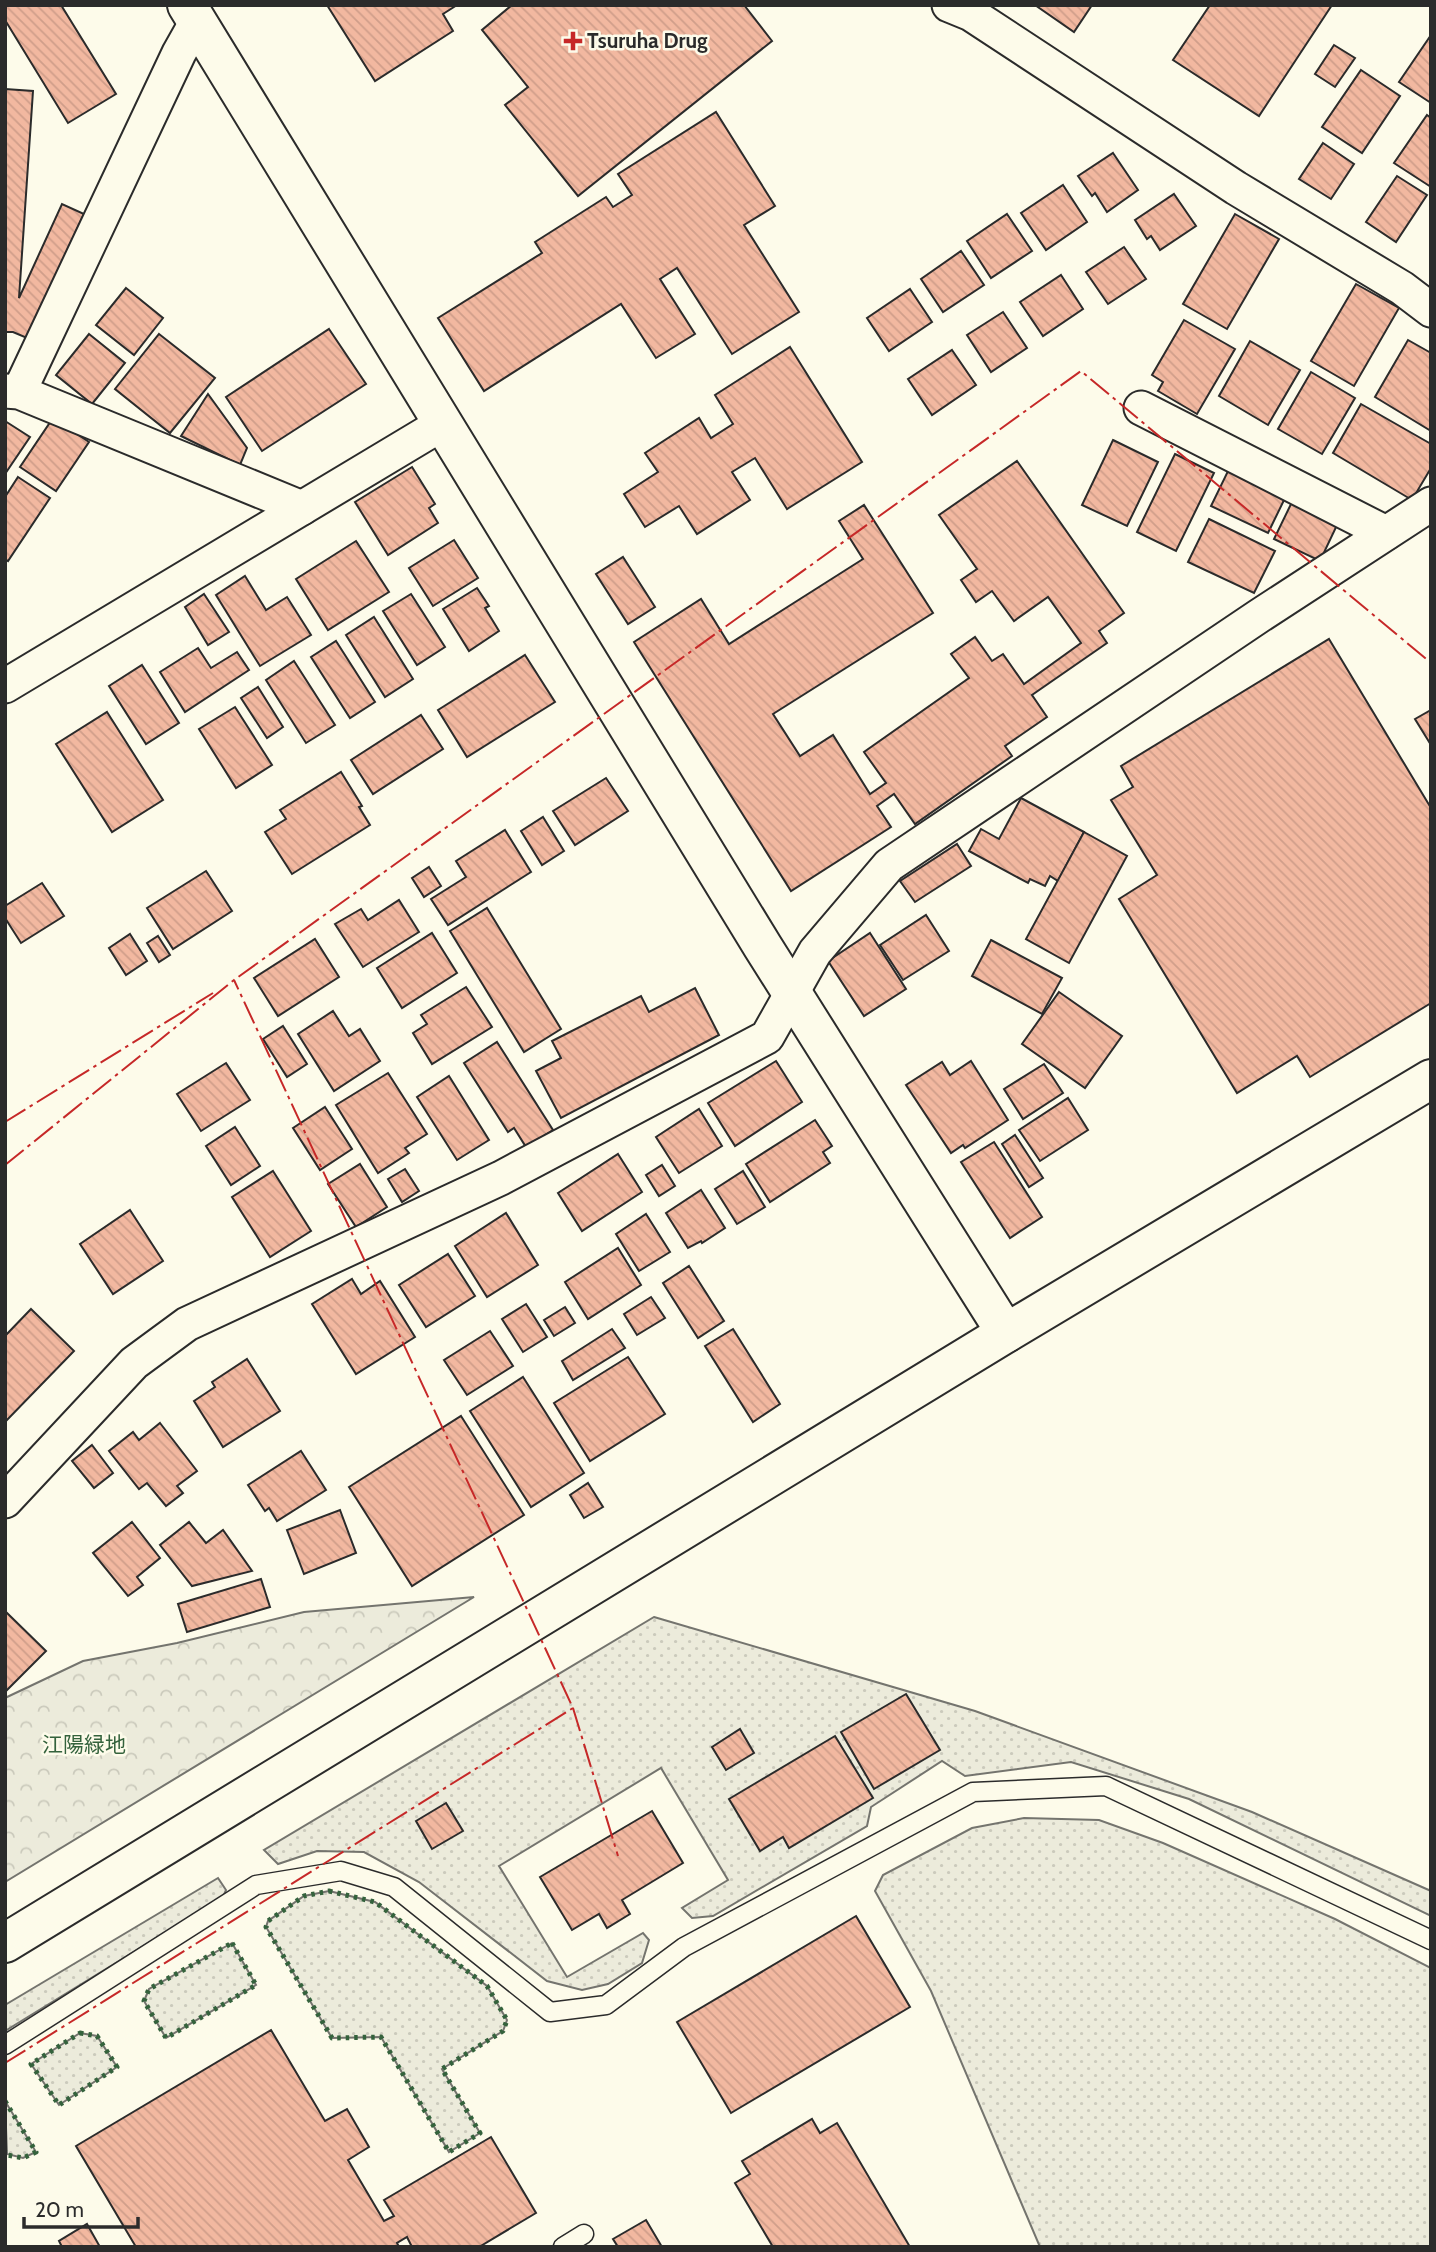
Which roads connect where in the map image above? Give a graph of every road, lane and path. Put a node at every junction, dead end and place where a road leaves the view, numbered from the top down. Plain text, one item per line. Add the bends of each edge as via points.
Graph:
1 (949, 5) edge
2 (192, 13) edge
3 (1431, 310) edge
4 (12, 392) edge
5 (1140, 408) dead end
6 (442, 424) junction
7 (1431, 504) edge
8 (302, 508) junction
9 (1387, 533) junction
10 (5, 686) edge
11 (791, 993) junction
12 (1431, 1079) edge
13 (1006, 1334) junction
14 (5, 1501) edge
15 (1431, 1940) edge
16 (5, 1943) edge
17 (5, 2045) edge
18 (584, 2234) dead end
19 (563, 2247) edge

1 - 3 street via 971,14
2 - 4 street via 179,53
2 - 6 street
4 - 8 street
5 - 9 street
6 - 8 street
6 - 11 street
7 - 9 street
8 - 10 street
9 - 11 street via 889,865 814,952
11 - 13 street
11 - 14 street via 767,1037 500,1178 187,1324 134,1363
12 - 13 street
13 - 16 street
15 - 17 lane via 1106,1786 973,1792 684,1947 606,2005 550,2012 394,1887 341,1871 256,1885
18 - 19 lane

